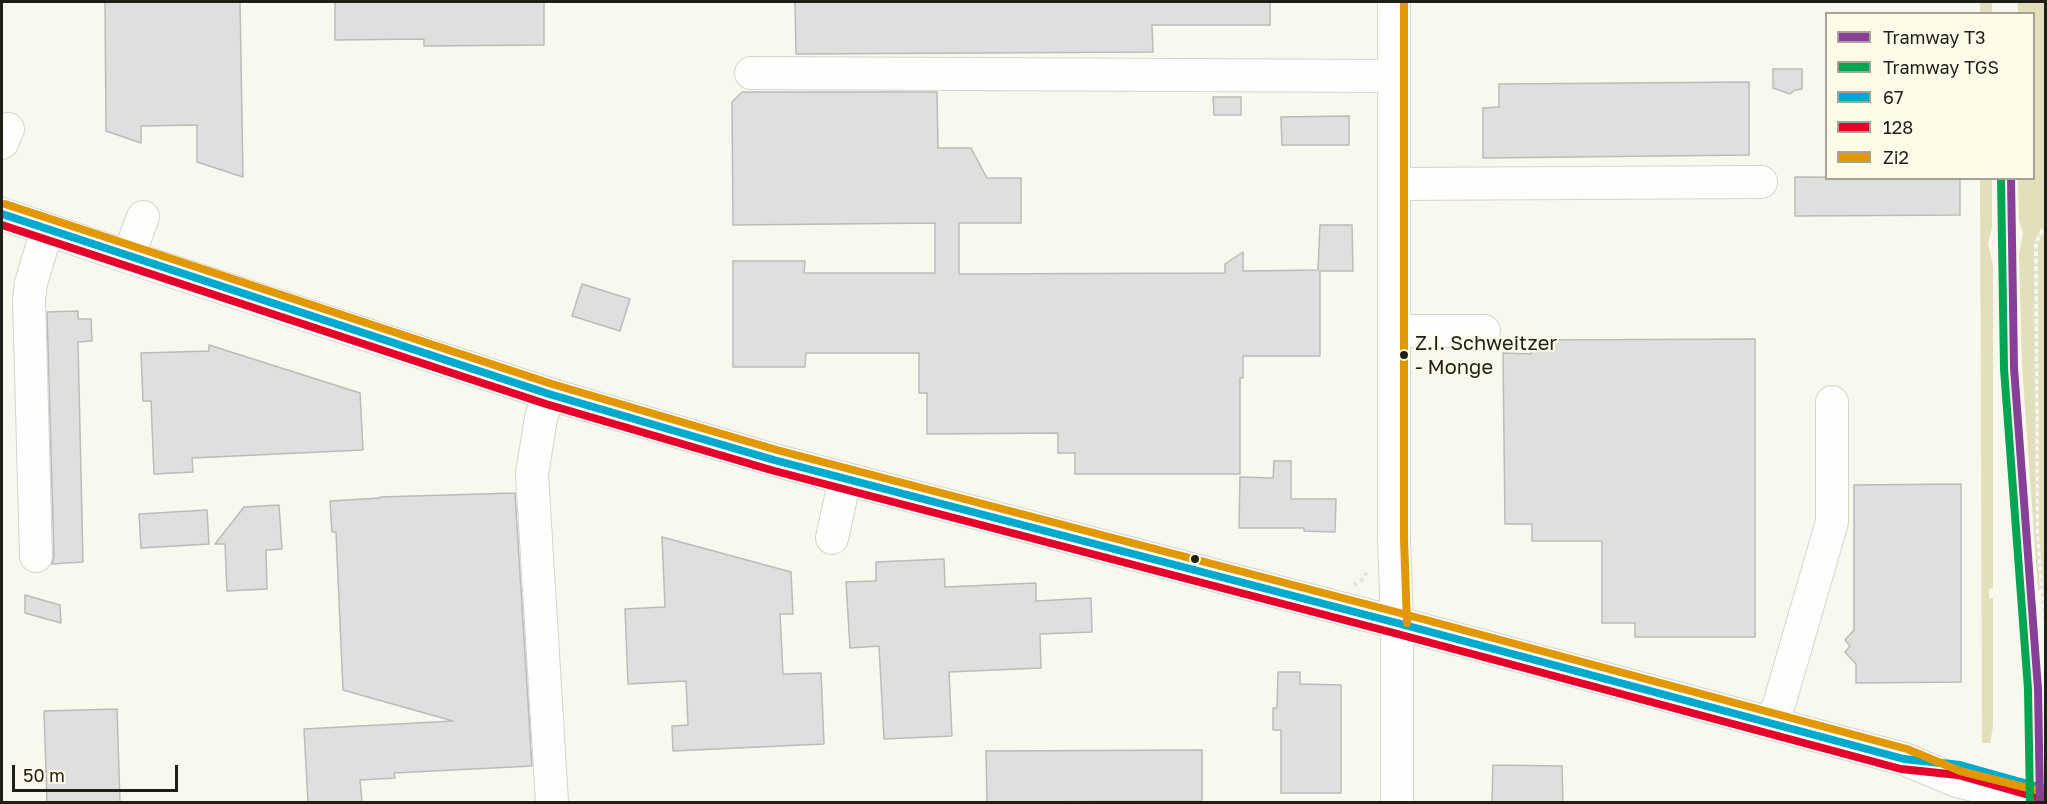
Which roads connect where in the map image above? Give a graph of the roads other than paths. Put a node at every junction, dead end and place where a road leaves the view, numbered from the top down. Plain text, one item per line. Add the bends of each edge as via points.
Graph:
1 (1394, 2) edge
2 (751, 73) dead end
3 (1394, 76) junction
4 (1761, 182) dead end
5 (1395, 184) junction
6 (2, 214) edge
7 (143, 216) dead end
8 (47, 230) junction
9 (128, 257) junction
10 (1394, 331) junction
11 (1484, 331) dead end
12 (549, 394) junction
13 (1832, 402) dead end
14 (845, 479) junction
15 (832, 538) dead end
16 (36, 556) dead end
17 (1396, 623) junction
18 (1772, 723) junction
19 (1904, 759) junction
20 (2046, 789) edge
21 (552, 802) edge
22 (1397, 802) edge
23 (2041, 802) edge

1 - 3 street
2 - 3 street
3 - 5 street
4 - 5 street
5 - 10 street
6 - 8 street
7 - 9 street
8 - 9 street
8 - 16 street via 29,299
9 - 12 street
10 - 11 street
10 - 17 street
12 - 14 street
12 - 21 street via 532,474
13 - 18 street via 1832,522
14 - 15 street
14 - 17 street
17 - 18 street
17 - 22 street
18 - 19 street
19 - 20 street via 1960,765
19 - 23 street via 1957,781

